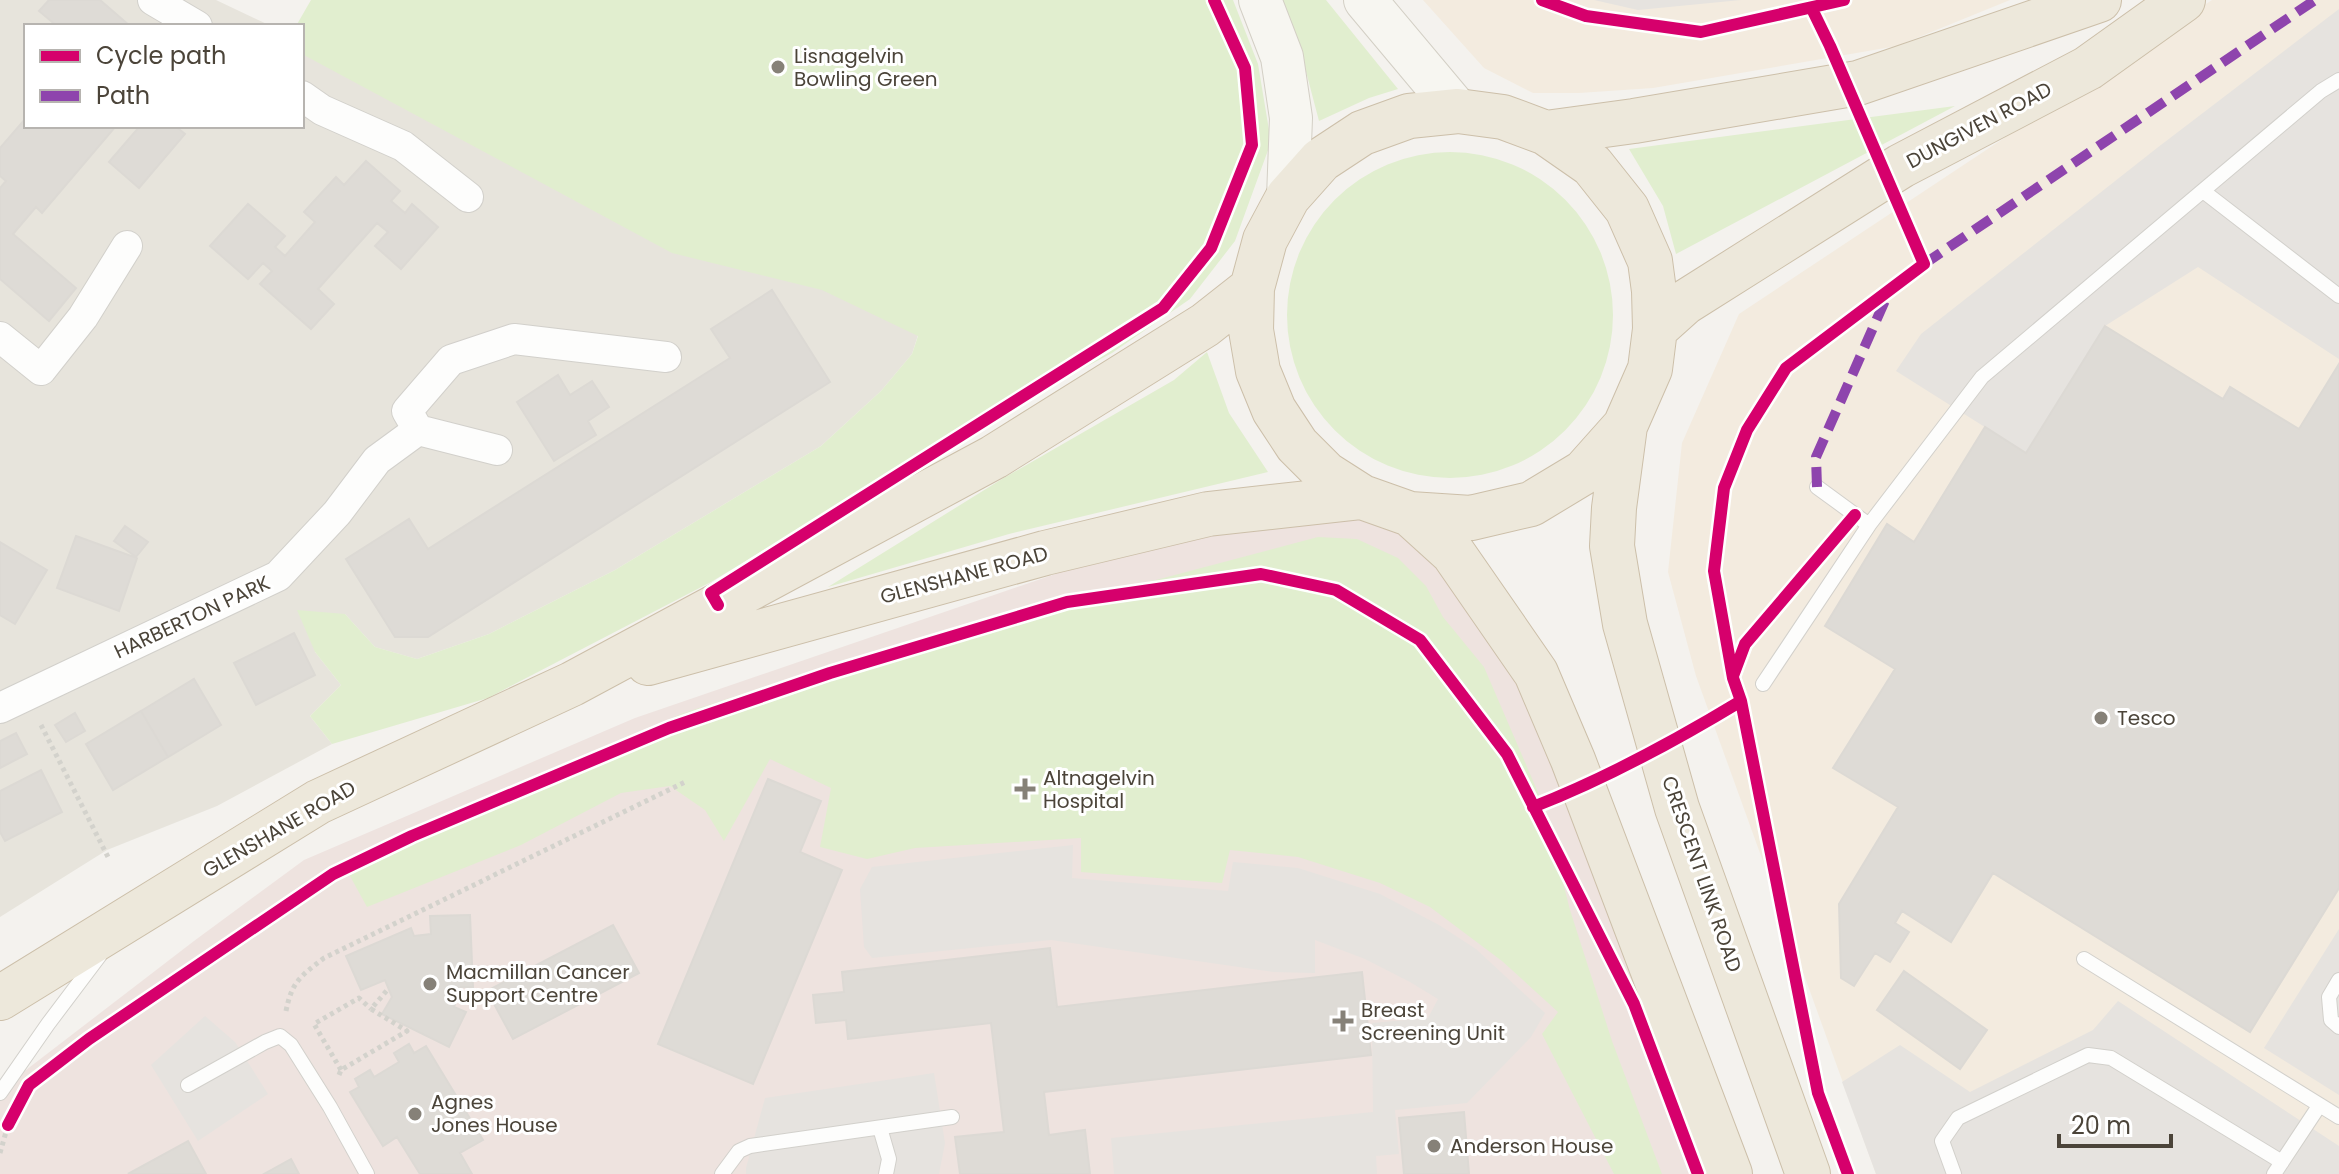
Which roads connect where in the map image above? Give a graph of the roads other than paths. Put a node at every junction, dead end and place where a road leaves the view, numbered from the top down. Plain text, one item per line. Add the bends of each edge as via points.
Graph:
1 (153, 0) edge
2 (1260, 0) edge
3 (1365, 0) edge
4 (2099, 0) edge
5 (2183, 0) edge
6 (194, 24) edge
7 (2339, 80) edge
8 (304, 97) edge
9 (1458, 111) junction
10 (1546, 133) junction
11 (2203, 191) junction
12 (468, 197) dead end
13 (1288, 197) junction
14 (127, 246) dead end
15 (1252, 288) junction
16 (2339, 296) edge
17 (1655, 329) junction
18 (0, 337) edge
19 (666, 357) dead end
20 (1625, 426) junction
21 (418, 430) junction
22 (497, 450) dead end
23 (1817, 487) dead end
24 (1362, 497) junction
25 (1410, 514) junction
26 (1869, 525) junction
27 (572, 684) junction
28 (1763, 684) dead end
29 (8, 702) edge
30 (127, 920) junction
31 (2084, 959) dead end
32 (2339, 980) edge
33 (0, 998) edge
34 (2339, 1027) edge
35 (188, 1085) dead end
36 (0, 1093) edge
37 (2319, 1106) junction
38 (952, 1117) dead end
39 (2339, 1117) edge
40 (880, 1128) junction
41 (2278, 1168) edge
42 (367, 1174) edge
43 (722, 1174) edge
44 (886, 1174) edge
45 (1730, 1174) edge
46 (1808, 1174) edge
47 (1954, 1174) edge

1 - 6 street
2 - 13 street via 1282,57 1291,118
3 - 9 street
4 - 10 highway via 1858,83
5 - 17 highway, DUNGIVEN ROAD via 2088,68 1901,166 1684,303
7 - 11 lane
8 - 12 street via 403,146
9 - 10 highway via 1503,117
9 - 13 highway via 1409,116 1362,133 1321,160
10 - 17 highway via 1592,165 1627,209 1650,261
11 - 16 lane
11 - 26 lane via 1982,377
13 - 15 highway via 1265,240
14 - 18 street via 83,317 41,370
15 - 24 highway via 1251,330 1258,371 1274,410 1297,445 1326,474
15 - 27 highway, GLENSHANE ROAD via 1205,325 994,457
17 - 20 highway via 1650,369
19 - 21 street via 514,339 451,360 407,411
20 - 25 highway via 1584,472 1531,504 1471,518
20 - 46 highway, CRESCENT LINK ROAD via 1612,546 1625,624 1677,808
21 - 22 street
21 - 29 street, HARBERTON PARK via 377,460 278,576
23 - 26 lane
24 - 25 highway
24 - 27 highway, GLENSHANE ROAD via 1163,524
25 - 45 highway via 1453,553 1536,673
26 - 28 lane
27 - 30 highway, GLENSHANE ROAD via 318,802
30 - 33 highway, GLENSHANE ROAD
30 - 36 lane
31 - 37 lane
32 - 34 lane via 2329,997 2331,1020
35 - 42 lane via 280,1036 291,1045
37 - 39 lane
37 - 41 lane
38 - 40 lane
40 - 43 lane via 750,1146 739,1151
40 - 44 lane via 889,1159
41 - 47 lane via 2111,1058 2088,1055 1958,1118 1942,1141

